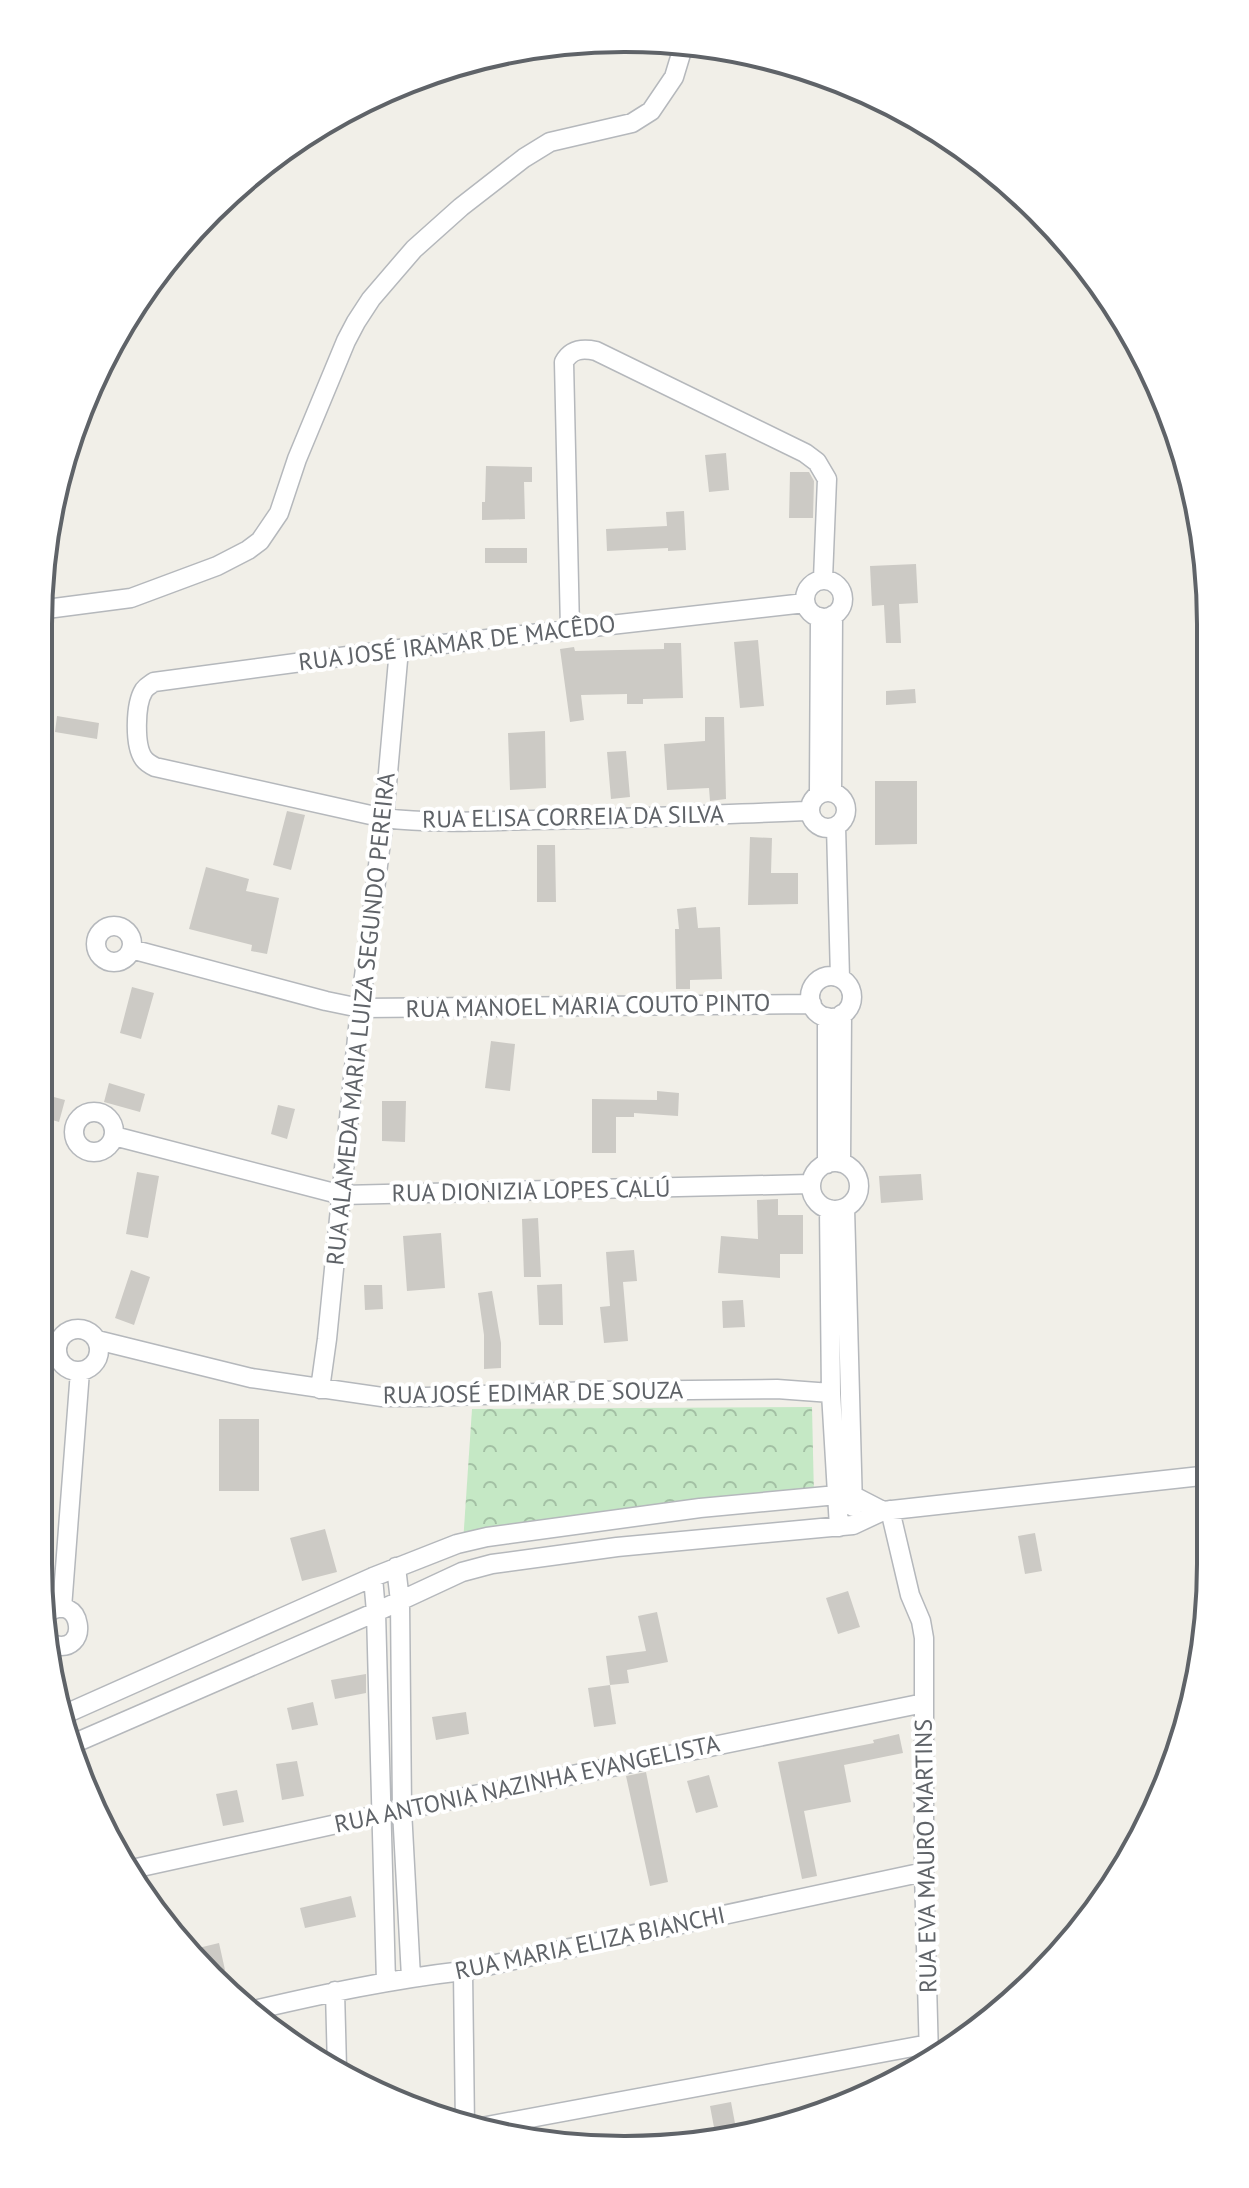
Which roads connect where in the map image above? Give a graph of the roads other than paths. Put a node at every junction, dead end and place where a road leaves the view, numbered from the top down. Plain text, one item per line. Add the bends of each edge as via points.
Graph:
1 (681, 55) edge
2 (823, 579) junction
3 (805, 603) junction
4 (52, 608) edge
5 (827, 616) junction
6 (570, 629) junction
7 (399, 649) junction
8 (137, 721) joint
9 (826, 792) junction
10 (810, 811) junction
11 (384, 818) junction
12 (830, 827) junction
13 (131, 949) dead end
14 (834, 977) junction
15 (812, 1004) junction
16 (360, 1008) junction
17 (834, 1016) junction
18 (114, 1136) dead end
19 (834, 1164) junction
20 (811, 1184) junction
21 (342, 1195) junction
22 (837, 1209) junction
23 (97, 1340) junction
24 (80, 1371) junction
25 (320, 1389) junction
26 (831, 1393) junction
27 (1197, 1476) edge
28 (845, 1495) junction
29 (886, 1511) junction
30 (846, 1526) junction
31 (396, 1567) junction
32 (373, 1577) junction
33 (400, 1601) junction
34 (54, 1611) edge
35 (376, 1612) junction
36 (58, 1646) edge
37 (924, 1703) junction
38 (72, 1711) edge
39 (80, 1741) edge
40 (402, 1810) junction
41 (382, 1814) junction
42 (139, 1867) edge
43 (924, 1872) junction
44 (463, 1971) junction
45 (411, 1977) junction
46 (386, 1982) junction
47 (335, 1991) junction
48 (264, 2008) edge
49 (929, 2048) edge
50 (925, 2051) edge
51 (337, 2058) edge
52 (465, 2113) edge
53 (505, 2123) edge

1 - 4 street via 674,77 651,111 632,123 550,142 414,249 356,322 279,513 260,541 217,566 131,598
2 - 3 street via 811,585
2 - 5 street via 842,592 840,609
2 - 6 street via 827,479 817,462 585,349 567,355 564,362
3 - 5 street via 812,614
3 - 6 street, RUA JOSÉ IRAMAR DE MACÊDO
5 - 9 street
6 - 7 street, RUA JOSÉ IRAMAR DE MACÊDO
7 - 8 street, RUA JOSÉ IRAMAR DE MACÊDO via 154,682 141,697
7 - 11 street, RUA ALAMEDA MARIA LUIZA SEGUNDO PEREIRA
8 - 11 street, RUA ELISA CORREIA DA SILVA via 141,754 155,767
9 - 10 street via 811,802
9 - 12 street via 842,797 846,809 843,820
10 - 11 street, RUA ELISA CORREIA DA SILVA via 559,820
10 - 12 street via 812,819
11 - 16 street, RUA ALAMEDA MARIA LUIZA SEGUNDO PEREIRA
12 - 14 street
13 - 16 street, RUA MANOEL MARIA COUTO PINTO
14 - 15 street via 813,986
14 - 17 street via 846,981 852,992 850,1005
15 - 16 street, RUA MANOEL MARIA COUTO PINTO
15 - 17 street via 820,1014
16 - 21 street, RUA ALAMEDA MARIA LUIZA SEGUNDO PEREIRA
17 - 19 street
18 - 21 street, RUA DIONIZIA LOPES CALÚ
19 - 20 street via 816,1172
19 - 22 street via 853,1171 859,1184 855,1198
20 - 21 street, RUA DIONIZIA LOPES CALÚ
20 - 22 street via 817,1203
21 - 25 street, RUA ALAMEDA MARIA LUIZA SEGUNDO PEREIRA
22 - 26 street
22 - 28 street
23 - 24 street via 97,1360
23 - 24 street, RUA JOSÉ EDIMAR DE SOUZA via 80,1328 61,1337 57,1350 62,1362
23 - 25 street, RUA JOSÉ EDIMAR DE SOUZA via 251,1378
24 - 34 street
25 - 26 street, RUA JOSÉ EDIMAR DE SOUZA via 397,1397 777,1389
26 - 28 street
27 - 29 street
28 - 29 street
28 - 30 street
28 - 31 street via 487,1537
29 - 30 street
29 - 37 street, RUA EVA MAURO MARTINS via 921,1621
30 - 33 street via 492,1564
31 - 32 street
31 - 33 street
32 - 35 street
32 - 38 street
33 - 35 street
33 - 40 street
34 - 36 street via 73,1613 79,1623 78,1635
35 - 39 street
35 - 41 street
37 - 40 street, RUA ANTONIA NAZINHA EVANGELISTA
37 - 43 street, RUA EVA MAURO MARTINS
40 - 41 street, RUA ANTONIA NAZINHA EVANGELISTA
40 - 45 street
41 - 42 street, RUA ANTONIA NAZINHA EVANGELISTA
41 - 46 street
43 - 44 street, RUA MARIA ELIZA BIANCHI
43 - 49 street, RUA EVA MAURO MARTINS
44 - 45 street, RUA MARIA ELIZA BIANCHI
44 - 52 street
45 - 46 street, RUA MARIA ELIZA BIANCHI
46 - 47 street, RUA MARIA ELIZA BIANCHI
47 - 48 street, RUA MARIA ELIZA BIANCHI
47 - 51 street
50 - 53 street

